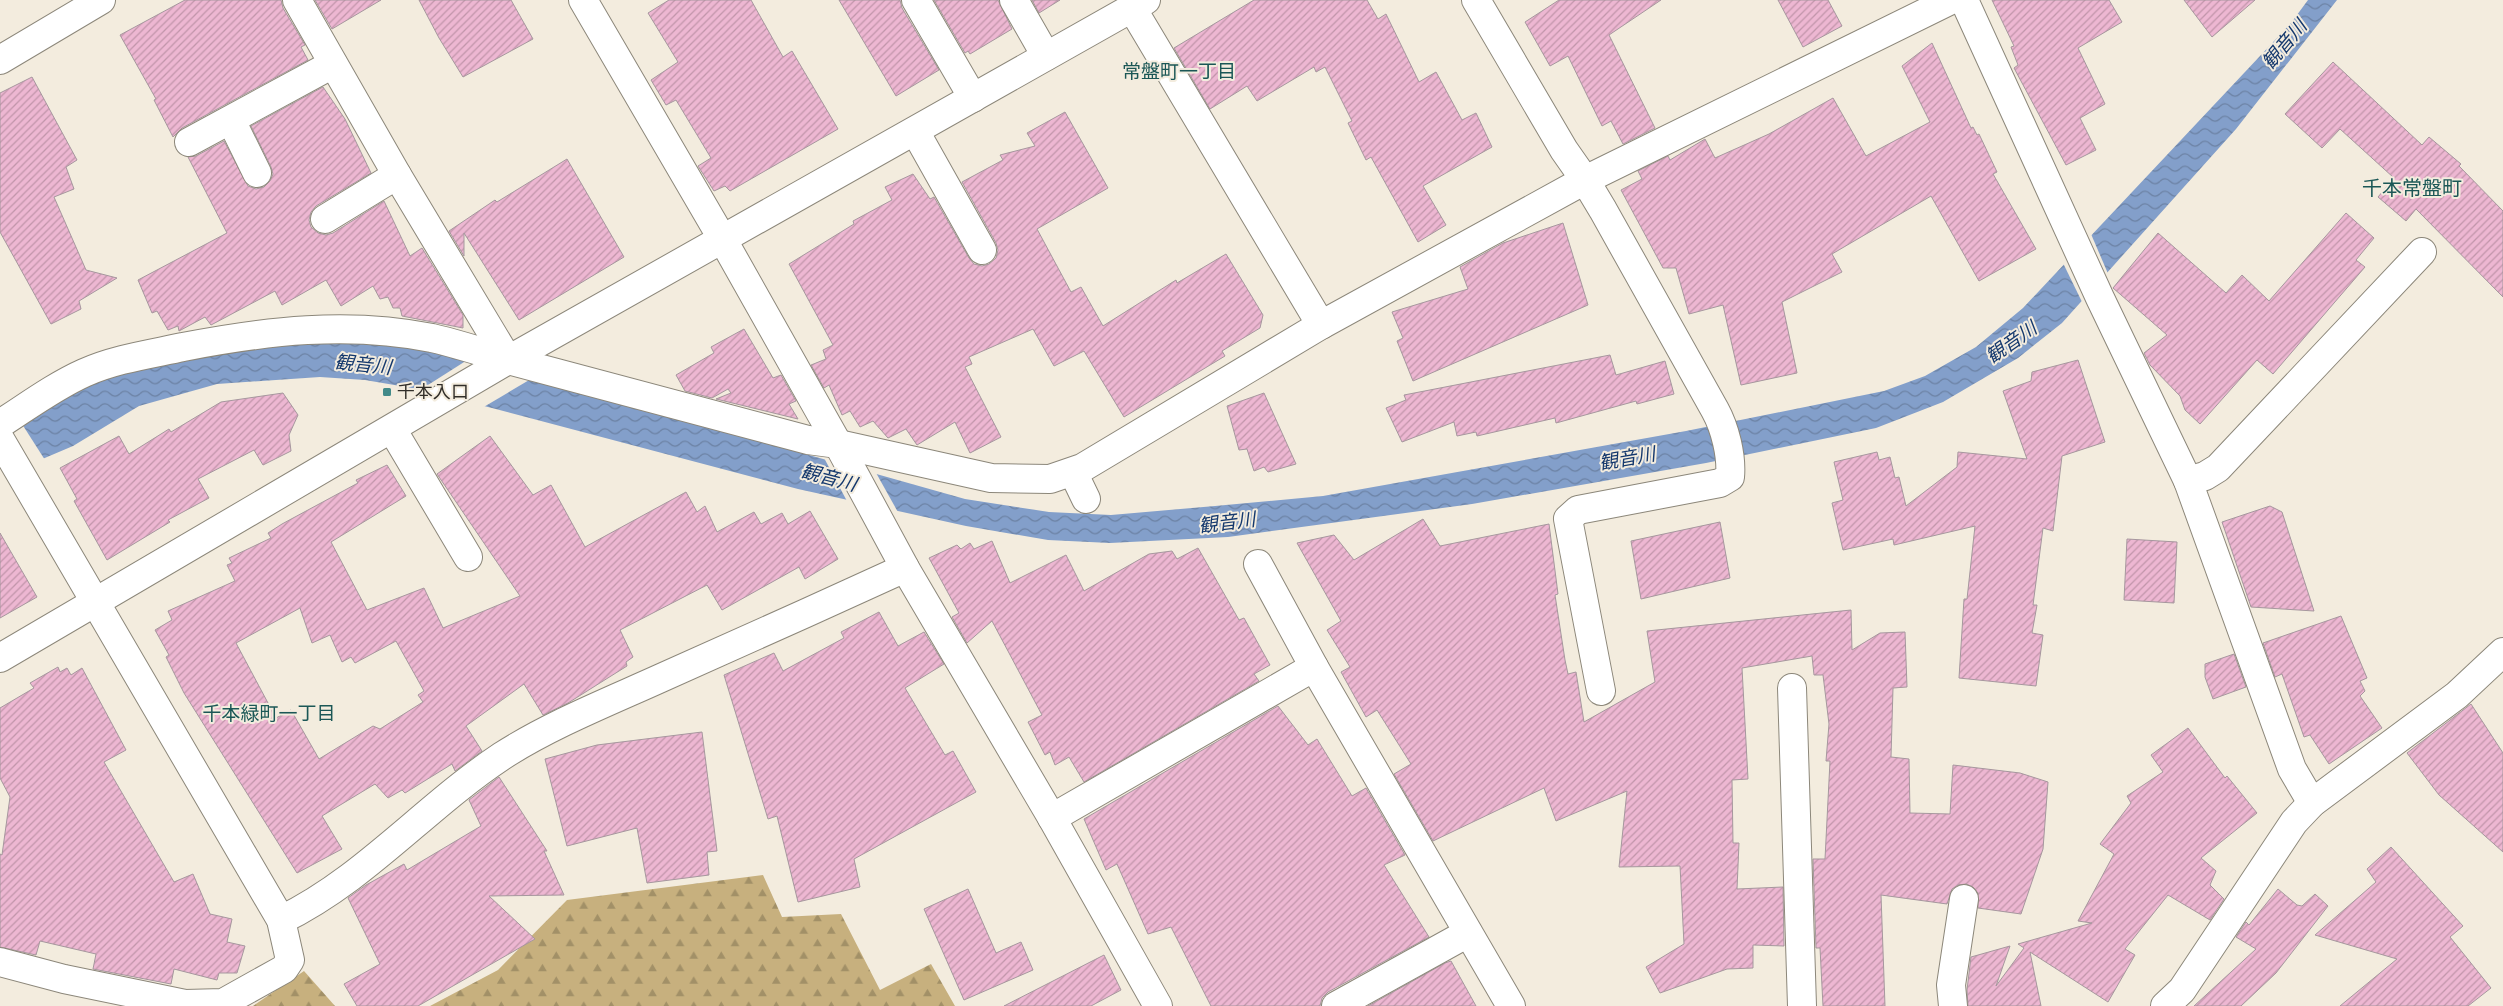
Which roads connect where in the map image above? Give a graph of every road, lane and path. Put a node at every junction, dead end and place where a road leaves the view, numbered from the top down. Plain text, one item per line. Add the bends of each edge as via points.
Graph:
1 (101, 0) edge
2 (297, 0) edge
3 (583, 0) edge
4 (916, 0) edge
5 (1014, 0) edge
6 (1476, 0) edge
7 (1950, 0) edge
8 (1964, 0) edge
9 (1139, 4) edge
10 (1046, 56) junction
11 (0, 60) edge
12 (333, 64) junction
13 (973, 98) junction
14 (231, 120) junction
15 (915, 131) junction
16 (188, 142) dead end
17 (257, 173) dead end
18 (397, 175) junction
19 (1585, 180) junction
20 (325, 219) dead end
21 (723, 240) junction
22 (982, 250) dead end
23 (2422, 252) dead end
24 (1321, 325) junction
25 (505, 362) junction
26 (0, 424) edge
27 (392, 429) junction
28 (0, 439) edge
29 (841, 449) junction
30 (1073, 472) junction
31 (2188, 481) junction
32 (1086, 499) dead end
33 (468, 557) dead end
34 (1258, 564) dead end
35 (905, 568) junction
36 (96, 600) junction
37 (2503, 652) edge
38 (0, 658) edge
39 (1314, 667) junction
40 (1792, 688) dead end
41 (1601, 691) dead end
42 (2312, 803) junction
43 (1052, 818) junction
44 (1964, 899) dead end
45 (281, 920) junction
46 (1468, 933) junction
47 (0, 962) edge
48 (1158, 1006) edge
49 (1336, 1006) edge
50 (1512, 1006) edge
51 (1802, 1006) edge
52 (1953, 1006) edge
53 (2166, 1006) edge

1 - 11 street
2 - 12 street
3 - 21 street
4 - 13 street
5 - 10 street
6 - 19 street
7 - 19 street
8 - 31 street via 2100,298
9 - 10 street
9 - 24 street
10 - 13 street
12 - 14 street
12 - 18 street
13 - 15 street
14 - 16 street
14 - 17 street
15 - 21 street
15 - 22 street
18 - 20 street
18 - 25 street
19 - 24 street
19 - 41 street via 1716,411 1731,466 1730,477 1720,483 1578,510 1568,519
21 - 25 street
21 - 29 street
23 - 31 street via 2218,468
24 - 30 street
25 - 26 street via 462,345 397,333 308,329 242,336 139,356 86,372
25 - 27 street
25 - 29 street
27 - 33 street
27 - 36 street
28 - 36 street
29 - 30 street via 991,478 1050,479
29 - 35 street
30 - 32 street
31 - 42 street via 2292,769
34 - 39 street
35 - 43 street
35 - 45 street via 582,714 503,756 333,890
36 - 38 street
36 - 45 street
37 - 42 street via 2457,695
39 - 43 street
39 - 46 street
40 - 51 street
42 - 53 street via 2294,822 2182,990
43 - 48 street
44 - 52 street via 1951,985
45 - 47 street via 290,960 284,969 223,1002 185,1004
46 - 49 street
46 - 50 street

